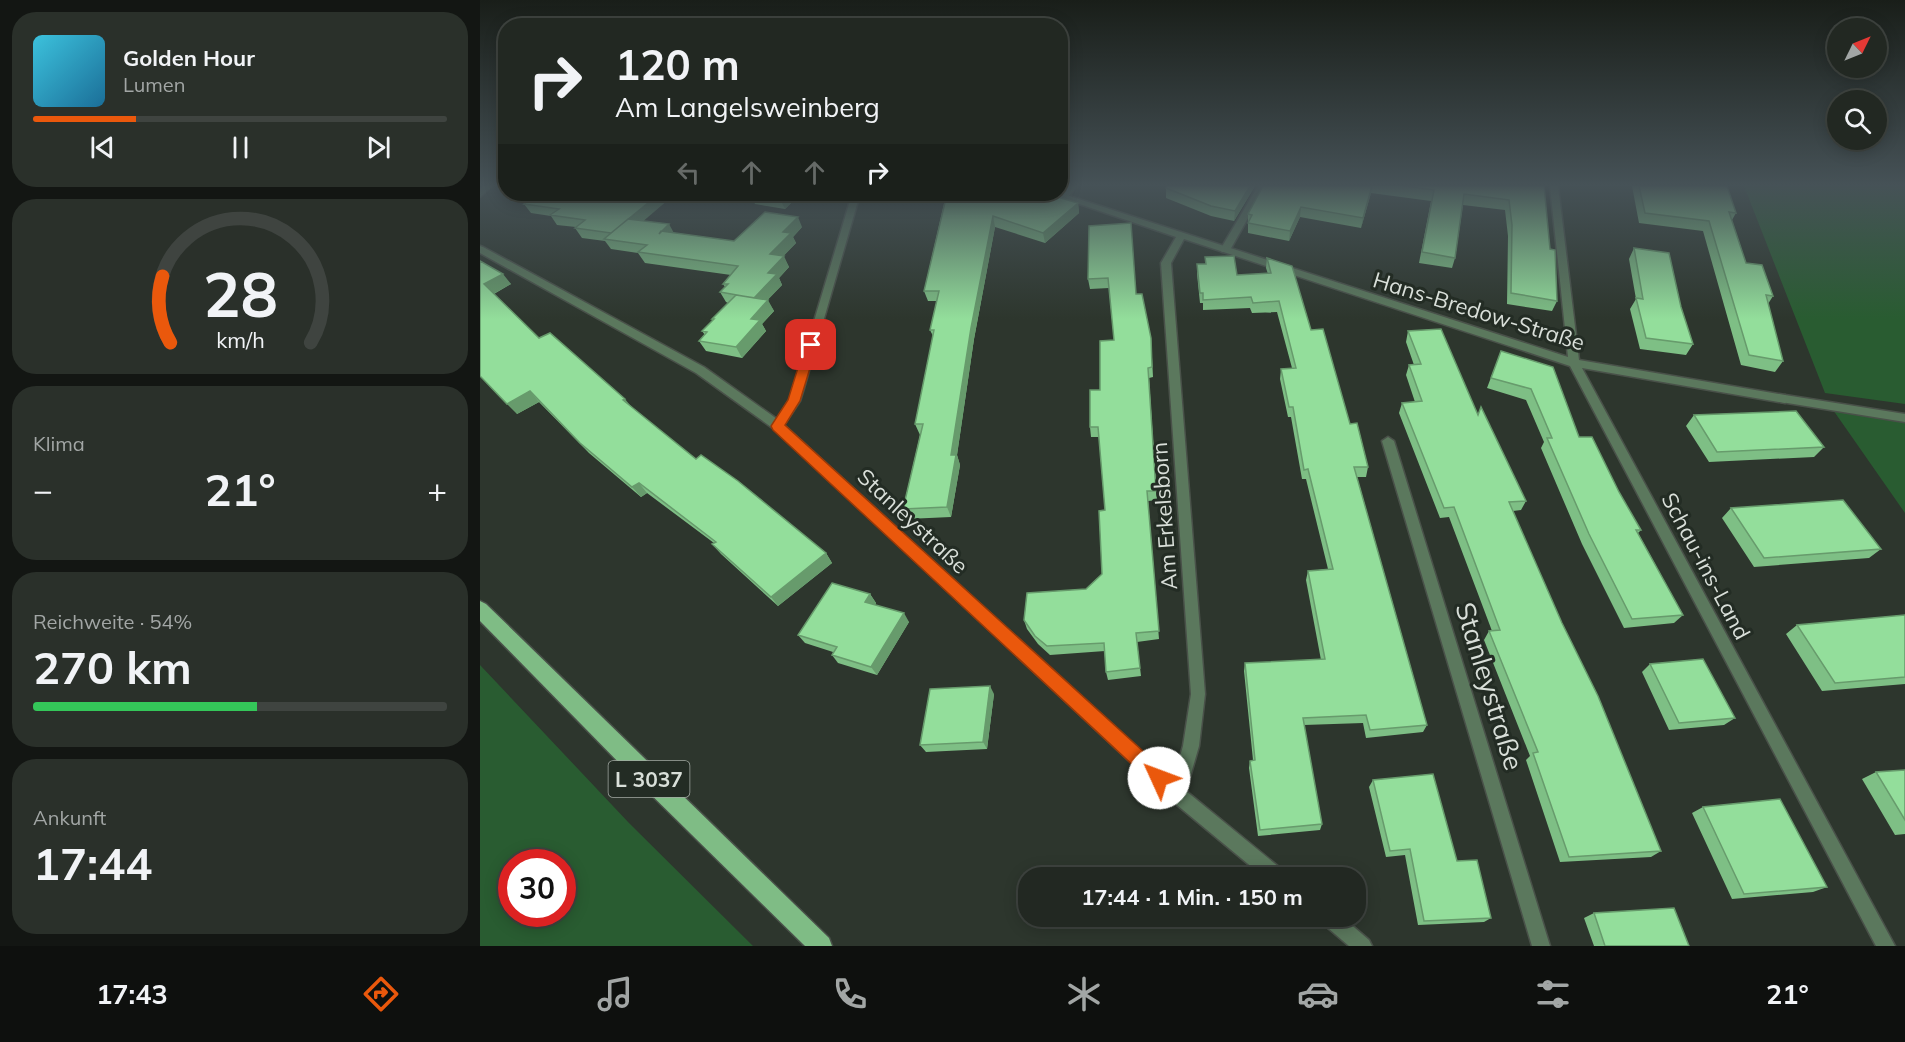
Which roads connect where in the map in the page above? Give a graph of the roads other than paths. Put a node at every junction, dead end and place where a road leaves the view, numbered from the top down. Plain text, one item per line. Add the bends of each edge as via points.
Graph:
1 (845, 230) edge
2 (1163, 230) edge
3 (1238, 230) edge
4 (1559, 230) edge
5 (1181, 236) junction
6 (480, 249) edge
7 (1225, 250) junction
8 (1574, 363) junction
9 (1905, 418) edge
10 (778, 426) junction
11 (1388, 441) dead end
12 (480, 609) edge
13 (1177, 794) junction
14 (1266, 867) edge
15 (1341, 927) edge
16 (821, 946) edge
17 (1364, 946) edge
18 (1541, 946) edge
19 (1886, 946) edge

1 - 10 street via 799,388
2 - 5 street, Hans-Bredow-Straße
3 - 7 street
4 - 8 street, Schau-ins-Land
5 - 7 street, Hans-Bredow-Straße
5 - 13 street, Am Erkelsborn via 1166,263 1198,694 1191,746
6 - 10 street, Stanleystraße via 700,370
7 - 8 street, Hans-Bredow-Straße
8 - 9 street, Hans-Bredow-Straße
8 - 19 street, Schau-ins-Land
10 - 13 street, Stanleystraße
11 - 18 street, Stanleystraße
12 - 16 main road, L 3037
13 - 14 street, Stanleystraße
15 - 17 street

